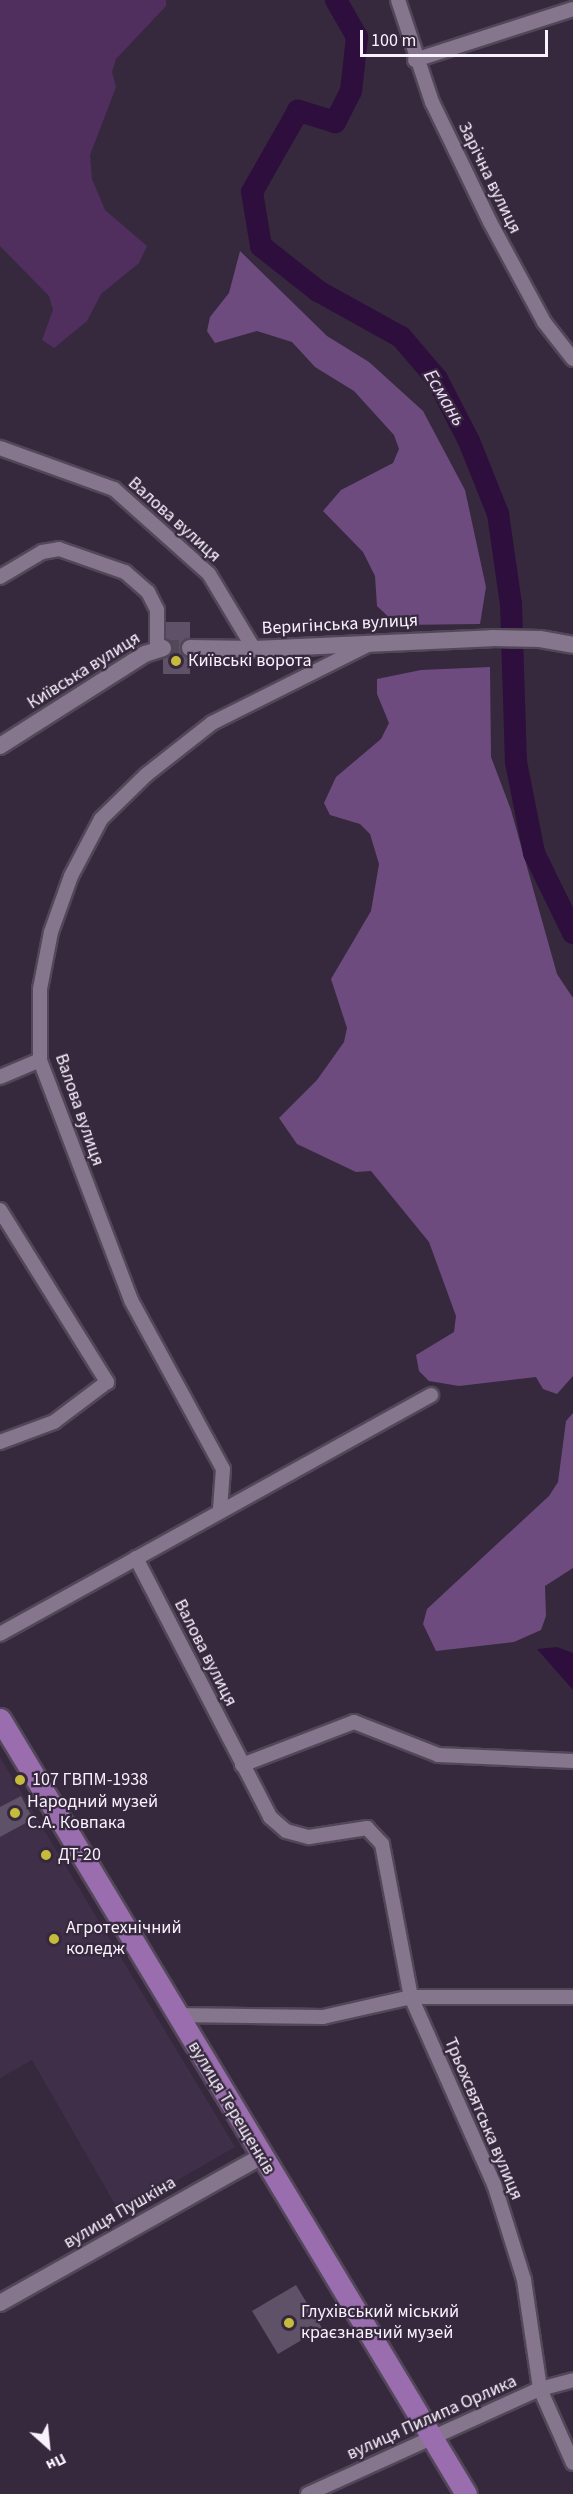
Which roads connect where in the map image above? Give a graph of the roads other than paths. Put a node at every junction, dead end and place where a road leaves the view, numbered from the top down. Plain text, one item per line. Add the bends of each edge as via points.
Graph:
1 (398, 0) edge
2 (573, 9) edge
3 (415, 60) junction
4 (573, 359) edge
5 (0, 448) edge
6 (0, 577) edge
7 (378, 640) junction
8 (573, 645) edge
9 (160, 648) joint
10 (190, 648) tunnel mouth
11 (254, 650) junction
12 (0, 746) edge
13 (40, 1060) junction
14 (0, 1077) edge
15 (0, 1210) edge
16 (431, 1395) dead end
17 (0, 1442) edge
18 (219, 1509) junction
19 (135, 1558) junction
20 (0, 1634) edge
21 (0, 1719) edge
22 (573, 1761) edge
23 (242, 1765) junction
24 (411, 1997) junction
25 (573, 1997) edge
26 (175, 2015) junction
27 (260, 2157) junction
28 (0, 2304) edge
29 (573, 2380) edge
30 (540, 2389) junction
31 (432, 2437) junction
32 (573, 2463) edge
33 (308, 2494) edge
34 (466, 2494) edge

1 - 3 street, Зарічна вулиця
2 - 3 street
3 - 4 street, Зарічна вулиця via 490,222 544,322
5 - 11 street, Валова вулиця via 114,489 209,573
6 - 9 street via 42,552 59,549 125,572 148,592 157,610
7 - 8 street, Веригінська вулиця via 540,639
7 - 11 street, Веригінська вулиця
7 - 13 street, Валова вулиця via 212,723 146,775 101,819 71,876 51,932 40,989
9 - 12 street, Київська вулиця
10 - 11 street, Веригінська вулиця
13 - 14 street
13 - 18 street, Валова вулиця via 131,1300 223,1469
15 - 17 street via 107,1382 54,1422
16 - 18 street
18 - 19 street
19 - 20 street
19 - 23 street, Валова вулиця
21 - 26 main road, вулиця Терещенків
22 - 23 street via 438,1755 354,1722
23 - 24 street, Валова вулиця via 270,1817 286,1831 309,1838 367,1828 382,1844
24 - 25 street
24 - 26 street via 323,2017
24 - 30 street, Трьохсвятська вулиця via 494,2184 524,2280
26 - 27 main road, вулиця Терещенків
27 - 28 street, вулиця Пушкіна
27 - 31 main road, вулиця Терещенків
29 - 30 street, вулиця Пилипа Орлика
30 - 31 street, вулиця Пилипа Орлика
30 - 32 street, Трьохсвятська вулиця
31 - 33 street, вулиця Пилипа Орлика
31 - 34 main road, вулиця Терещенків

